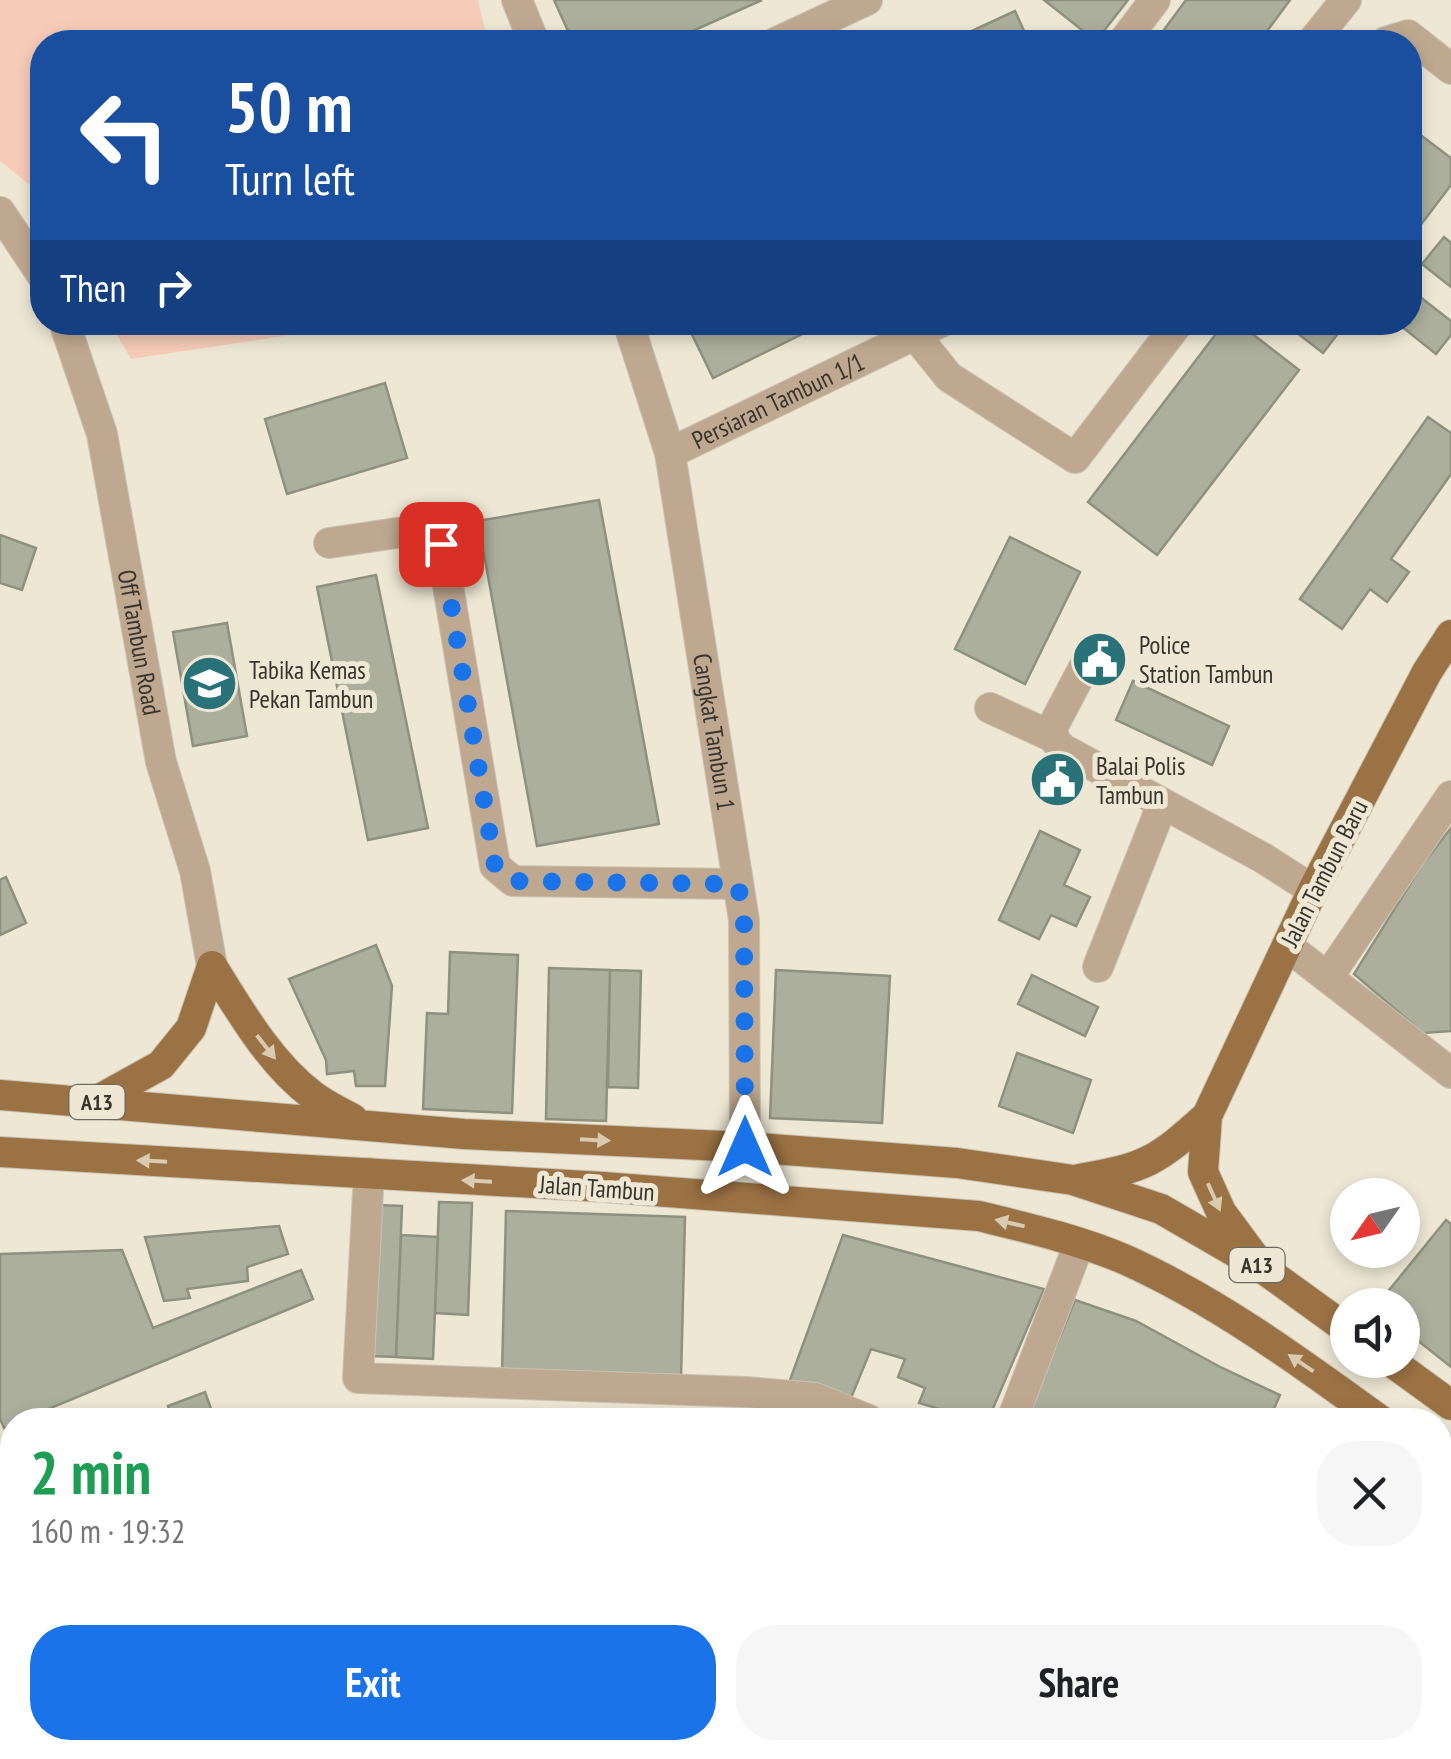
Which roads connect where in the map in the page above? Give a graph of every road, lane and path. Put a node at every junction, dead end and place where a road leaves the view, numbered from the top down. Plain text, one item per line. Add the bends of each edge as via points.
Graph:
1 (517, 0) edge
2 (866, 0) edge
3 (1154, 0) edge
4 (1346, 0) edge
5 (529, 30) edge
6 (802, 30) edge
7 (1132, 30) edge
8 (1322, 30) edge
9 (1422, 46) edge
10 (1451, 69) edge
11 (0, 212) edge
12 (30, 257) edge
13 (68, 335) edge
14 (632, 335) edge
15 (916, 335) edge
16 (931, 335) edge
17 (1168, 335) edge
18 (670, 454) junction
19 (329, 543) dead end
20 (1451, 635) edge
21 (1091, 654) dead end
22 (990, 708) dead end
23 (1053, 736) junction
24 (1451, 796) edge
25 (1162, 805) junction
26 (738, 884) junction
27 (1314, 890) junction
28 (1287, 946) junction
29 (212, 966) junction
30 (1098, 967) dead end
31 (1328, 977) junction
32 (1451, 1072) edge
33 (0, 1095) edge
34 (96, 1102) junction
35 (1207, 1116) junction
36 (358, 1123) junction
37 (745, 1147) junction
38 (0, 1152) edge
39 (369, 1172) junction
40 (1073, 1180) junction
41 (1079, 1244) junction
42 (1261, 1266) junction
43 (1330, 1317) edge
44 (1414, 1378) edge
45 (1451, 1405) edge
46 (839, 1408) edge
47 (1017, 1408) edge
48 (1363, 1408) edge

1 - 5 street
2 - 6 street
3 - 7 street
4 - 8 street
9 - 10 street
11 - 12 street
13 - 29 street, Off Tambun Road via 102,434 161,762 194,872
14 - 18 street, Cangkat Tambun 1
15 - 18 street, Persiaran Tambun 1/1
16 - 17 street via 949,376 1075,458
18 - 26 street, Cangkat Tambun 1
19 - 26 street via 417,530 441,544 495,866 513,881
20 - 27 main road, Jalan Tambun Baru
21 - 23 street
22 - 23 street
23 - 25 street via 1062,748
24 - 31 street
25 - 27 street
25 - 30 street
26 - 37 street, Cangkat Tambun 1 via 744,920
27 - 28 main road, Jalan Tambun Baru
28 - 31 street
28 - 35 main road, Jalan Tambun Baru
29 - 34 main road via 191,1028 160,1065
29 -> 36 main road via 279,1062 312,1095
31 - 32 street
33 - 34 main road, Jalan Tambun / A13
34 - 36 main road, Jalan Tambun / A13
35 - 40 main road via 1169,1151 1133,1170
35 -> 42 main road via 1203,1172 1221,1212
36 -> 37 main road, Jalan Tambun / A13
37 - 40 main road, Jalan Tambun / A13 via 957,1163
39 -> 38 main road, Jalan Tambun / A13
41 -> 39 main road, Jalan Tambun / A13 via 979,1216
39 - 46 street via 358,1378 746,1392 815,1398
40 - 42 main road, Jalan Tambun / A13 via 1161,1209
41 - 47 street
48 -> 41 main road, Jalan Tambun / A13 via 1205,1302
42 - 43 main road, Jalan Tambun / A13
44 - 45 main road

